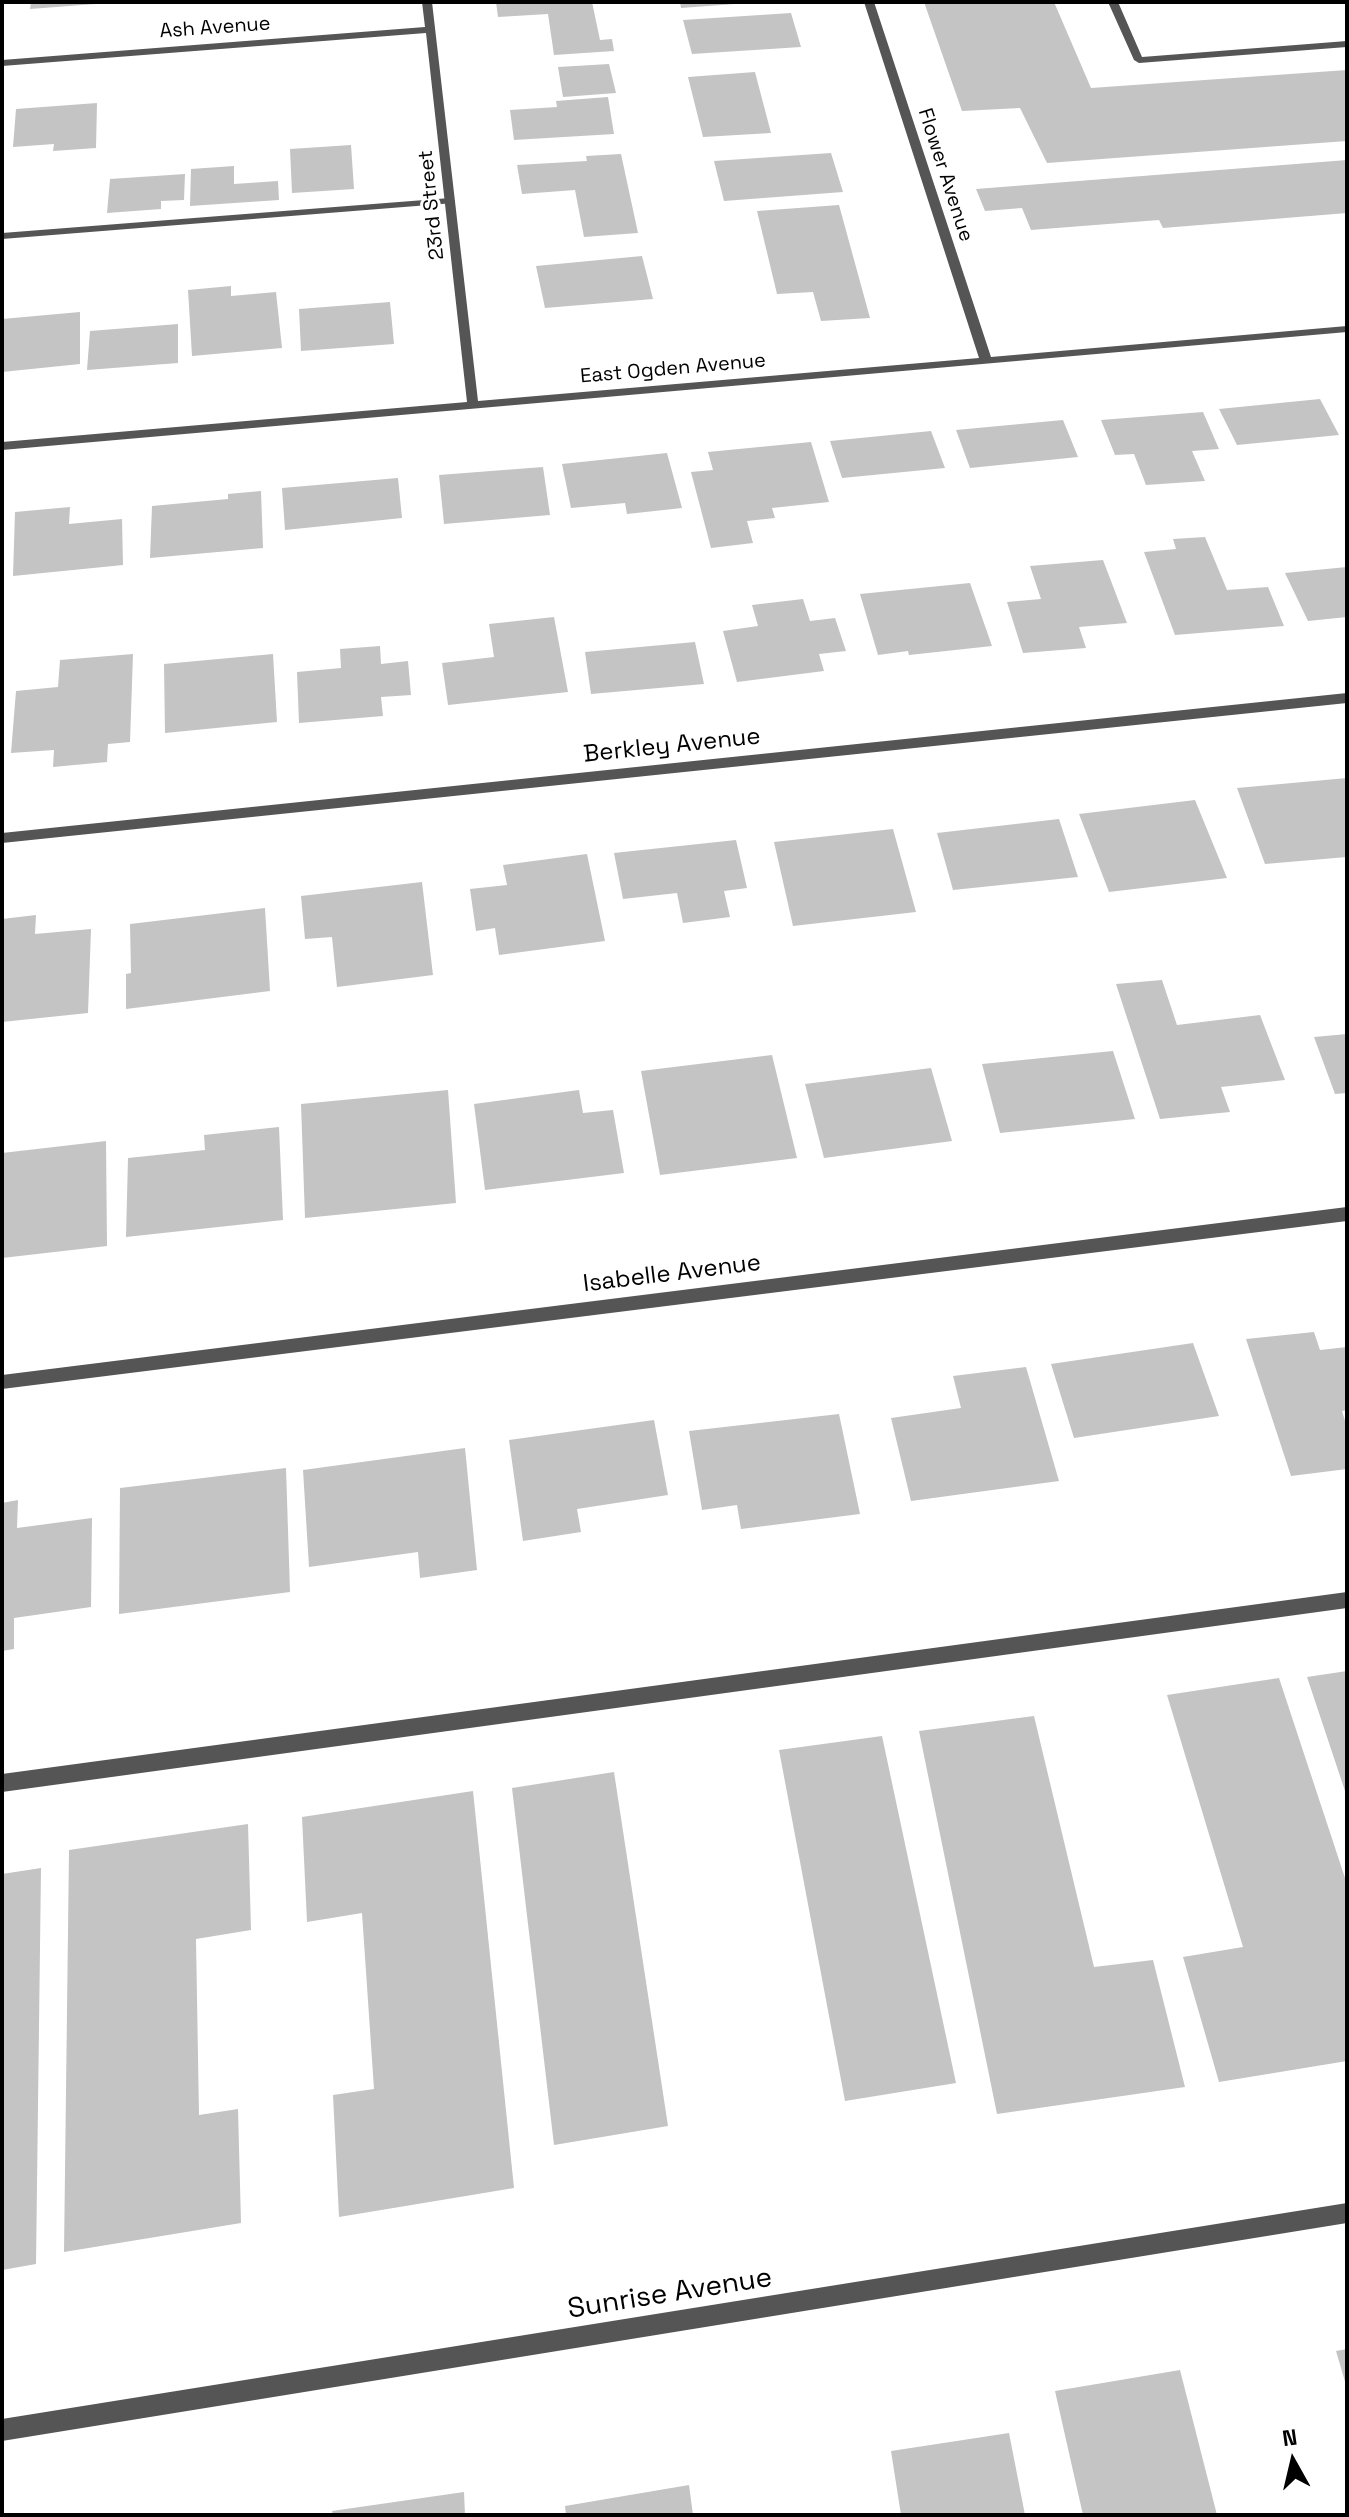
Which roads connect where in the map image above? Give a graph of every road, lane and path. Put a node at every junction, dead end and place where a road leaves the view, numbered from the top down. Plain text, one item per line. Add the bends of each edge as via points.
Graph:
1 (427, 2) edge
2 (869, 2) edge
3 (1113, 2) edge
4 (430, 30) junction
5 (1347, 44) edge
6 (2, 63) edge
7 (450, 201) junction
8 (2, 236) edge
9 (1347, 329) edge
10 (986, 360) junction
11 (473, 404) junction
12 (2, 446) edge
13 (1347, 698) edge
14 (2, 838) edge
15 (1347, 1214) edge
16 (2, 1382) edge
17 (1347, 1600) edge
18 (2, 1783) edge
19 (1347, 2213) edge
20 (2, 2430) edge

1 - 4 street, 23rd Street
2 - 10 street, Flower Avenue
3 - 5 street via 1139,60
4 - 6 street, Ash Avenue
4 - 7 street, 23rd Street
7 - 8 street
7 - 11 street, 23rd Street
9 - 10 street, East Ogden Avenue
10 - 11 street, East Ogden Avenue
11 - 12 street, East Ogden Avenue
13 - 14 street, Berkley Avenue
15 - 16 street, Isabelle Avenue
17 - 18 street
19 - 20 street, Sunrise Avenue

